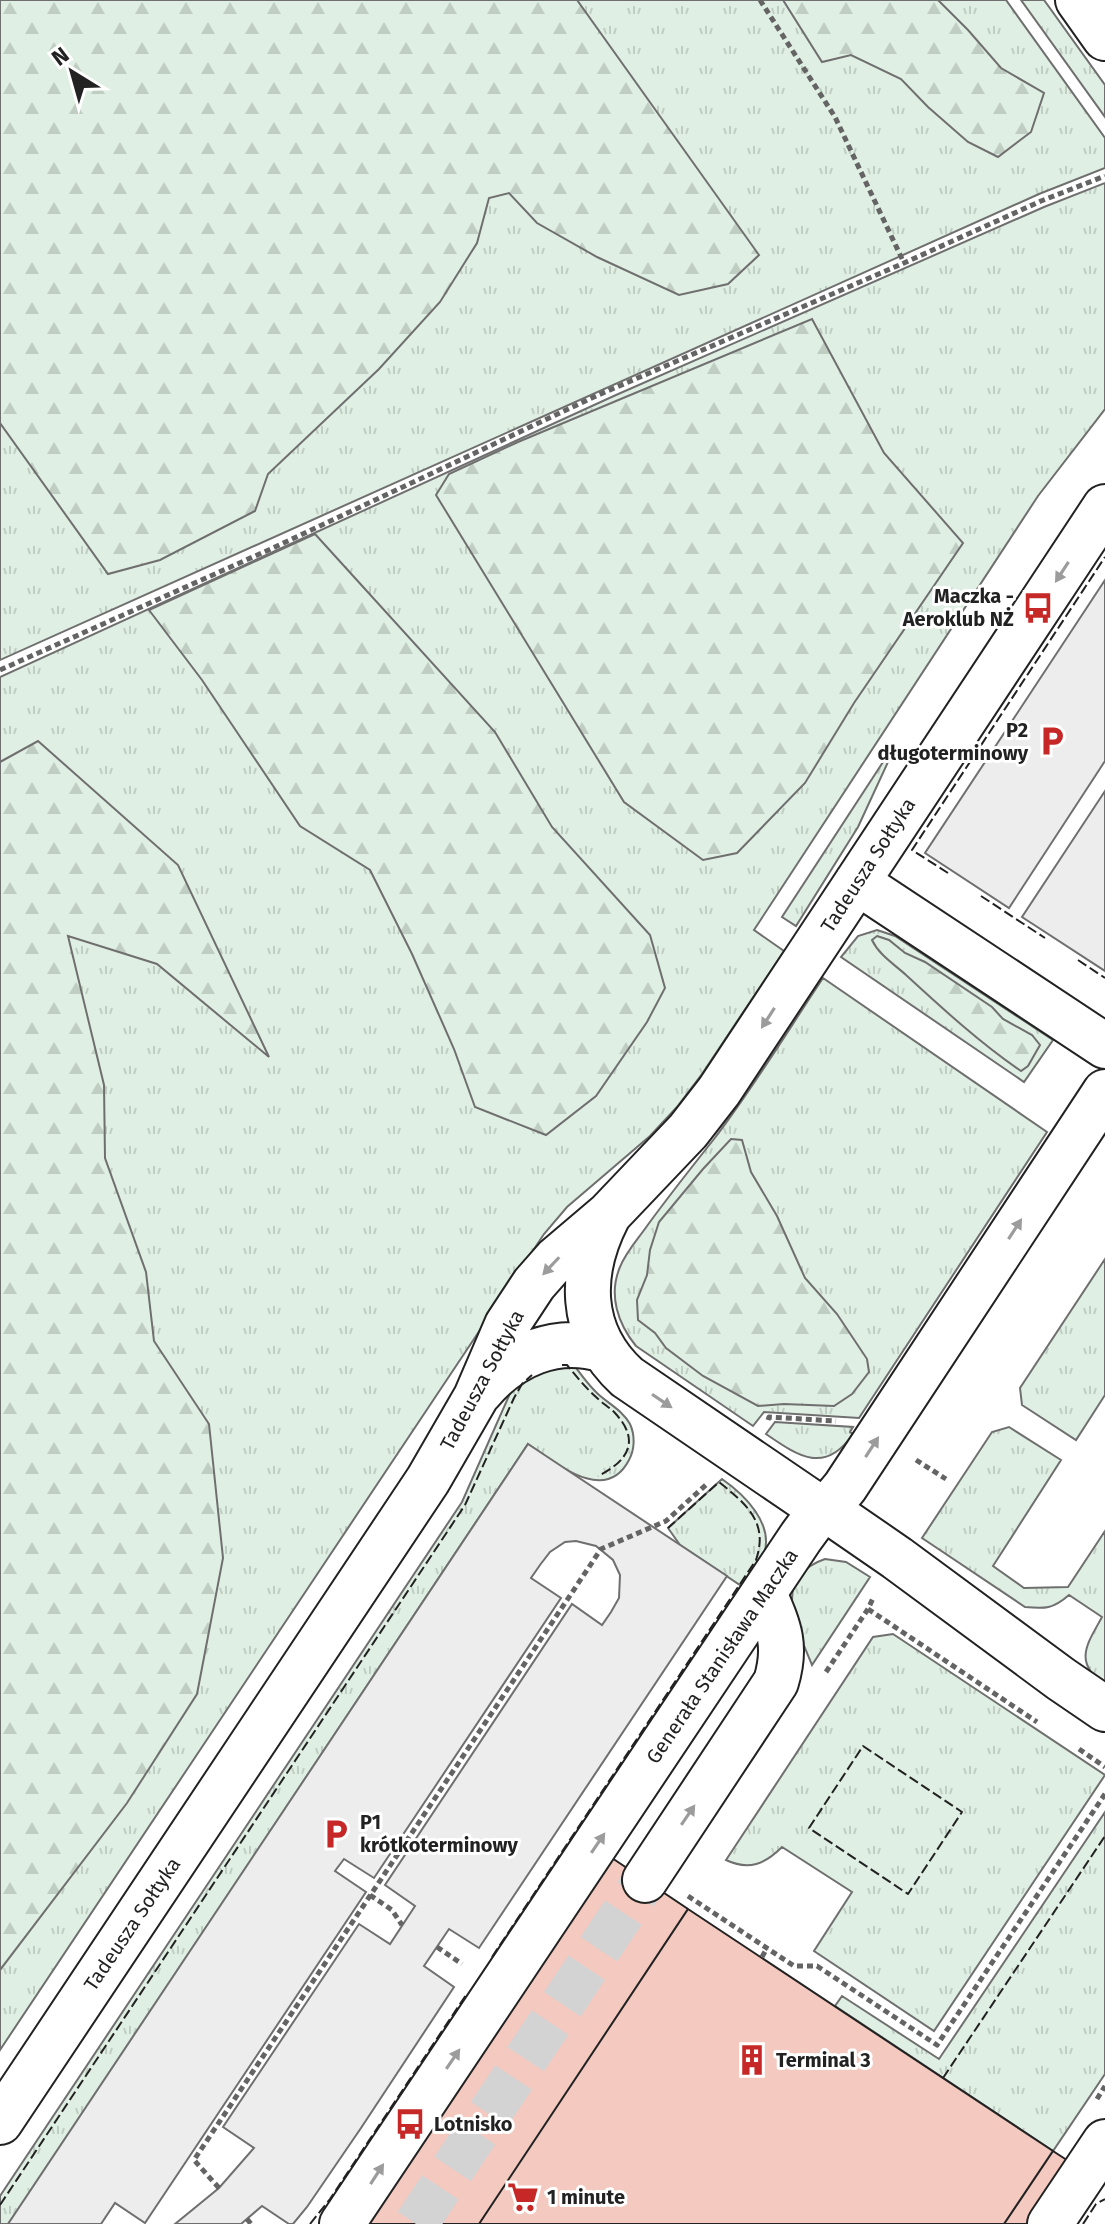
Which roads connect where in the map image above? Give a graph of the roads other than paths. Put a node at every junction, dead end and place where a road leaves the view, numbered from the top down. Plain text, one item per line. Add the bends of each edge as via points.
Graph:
1 (1078, 0) edge
2 (1105, 38) edge
3 (1105, 507) edge
4 (857, 882) junction
5 (1105, 1046) edge
6 (1105, 1092) edge
7 (609, 1214) junction
8 (604, 1350) junction
9 (476, 1397) junction
10 (823, 1507) junction
11 (764, 1593) junction
12 (1105, 1709) edge
13 (663, 1886) tunnel mouth
14 (0, 2122) edge
15 (1105, 2142) edge
16 (342, 2224) edge
17 (1050, 2224) edge

1 - 2 street
3 -> 4 street, Tadeusza Sołtyka
4 - 5 street
4 -> 7 street, Tadeusza Sołtyka via 719,1091
10 -> 6 street, Generała Stanisława Maczka via 845,1487
7 - 8 street via 589,1263 590,1312
7 -> 9 street, Tadeusza Sołtyka via 534,1284 507,1325
8 - 9 street via 570,1344 528,1354 494,1376
8 -> 10 street via 627,1377
9 - 14 street, Tadeusza Sołtyka via 428,1480
10 - 11 street, Generała Stanisława Maczka
10 - 12 street
13 -> 11 street via 776,1682 781,1642
16 -> 11 street, Generała Stanisława Maczka
15 - 17 street

